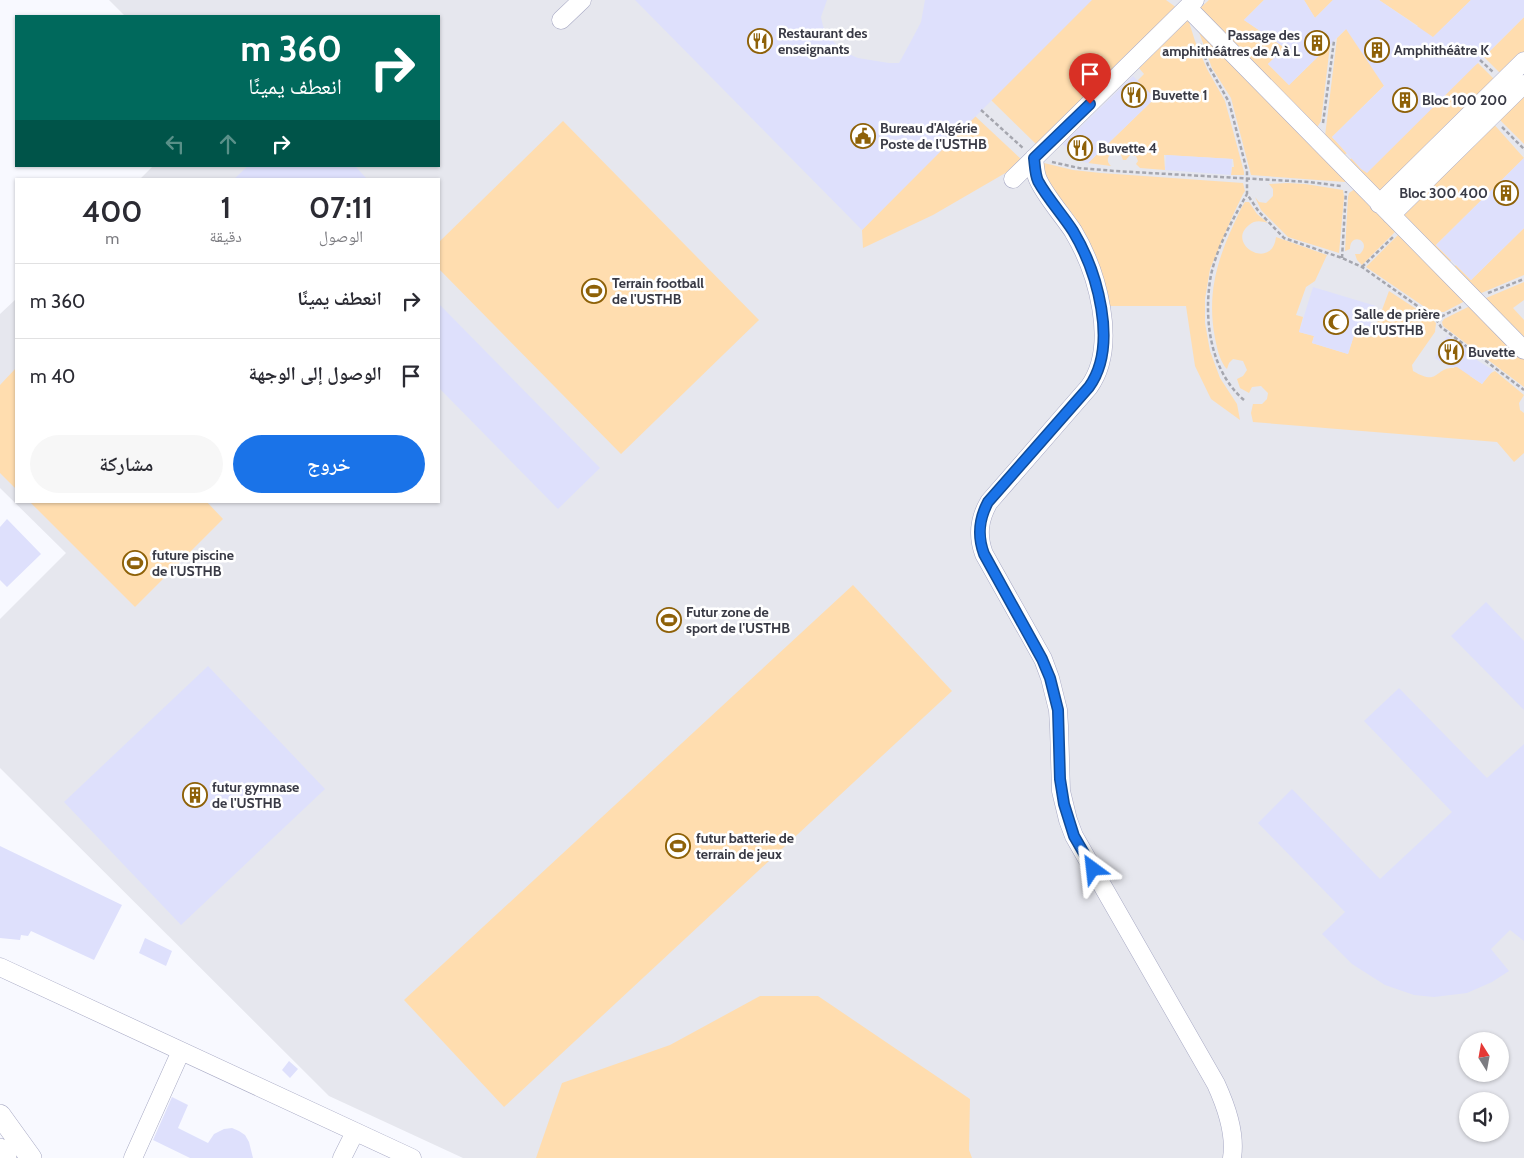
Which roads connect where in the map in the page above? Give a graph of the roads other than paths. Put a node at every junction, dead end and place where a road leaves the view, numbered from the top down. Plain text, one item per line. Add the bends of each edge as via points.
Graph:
1 (582, 0) edge
2 (1192, 4) edge
3 (562, 20) dead end
4 (1524, 61) edge
5 (1524, 84) edge
6 (1034, 158) junction
7 (1013, 179) dead end
8 (1391, 215) junction
9 (1524, 350) edge
10 (0, 967) edge
11 (181, 1051) junction
12 (0, 1115) edge
13 (355, 1132) junction
14 (0, 1149) edge
15 (6, 1158) edge
16 (31, 1158) edge
17 (133, 1158) edge
18 (342, 1158) edge
19 (412, 1158) edge
20 (1232, 1158) edge

1 - 3 lane
2 - 6 lane
2 - 8 lane via 1315,139
4 - 8 lane
5 - 8 lane
6 - 7 lane
6 - 20 lane via 1038,180 1073,231 1093,275 1101,306 1102,356 1089,387 988,502 981,518 981,545 1050,678 1059,726 1062,791 1074,836 1216,1084 1228,1116
8 - 9 lane
10 - 11 lane
11 - 13 lane
11 - 17 lane
12 - 16 main road
13 - 18 lane
13 - 19 lane
14 - 15 main road

